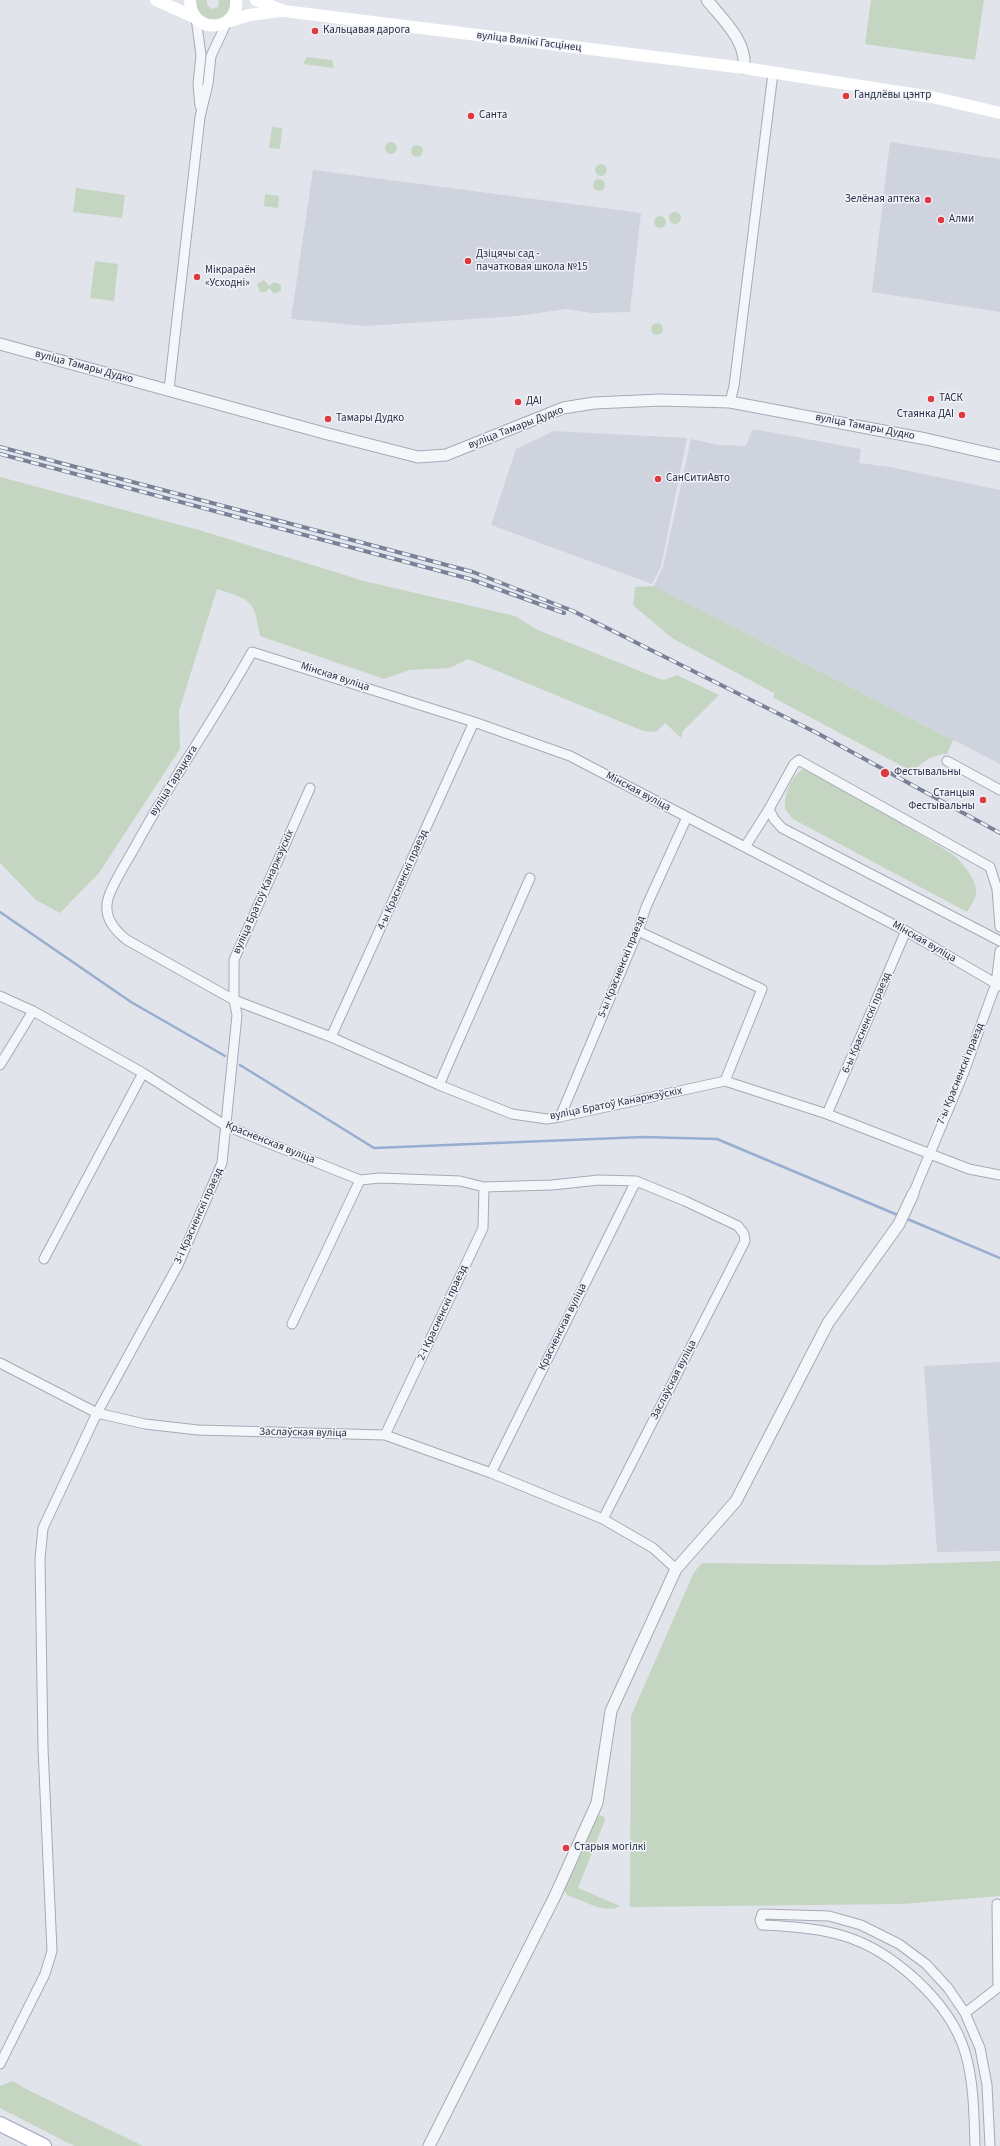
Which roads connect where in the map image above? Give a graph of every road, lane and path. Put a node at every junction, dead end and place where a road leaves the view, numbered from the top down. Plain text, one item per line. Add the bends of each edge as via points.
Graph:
1 (156, 0) edge
2 (190, 0) edge
3 (236, 0) edge
4 (256, 0) edge
5 (708, 0) edge
6 (284, 11) junction
7 (196, 18) junction
8 (227, 22) junction
9 (744, 68) junction
10 (773, 73) junction
11 (1000, 113) edge
12 (200, 117) junction
13 (0, 344) edge
14 (169, 389) junction
15 (730, 402) junction
16 (1000, 456) edge
17 (252, 652) joint
18 (474, 722) junction
19 (947, 761) dead end
20 (310, 788) dead end
21 (1000, 790) edge
22 (769, 809) junction
23 (687, 817) junction
24 (745, 847) junction
25 (530, 878) dead end
26 (106, 914) joint
27 (1000, 927) edge
28 (638, 931) junction
29 (906, 931) junction
30 (1000, 941) edge
31 (1000, 951) edge
32 (998, 985) edge
33 (0, 996) edge
34 (234, 1000) junction
35 (33, 1011) junction
36 (331, 1038) junction
37 (0, 1065) edge
38 (143, 1073) junction
39 (725, 1081) junction
40 (439, 1085) junction
41 (827, 1114) junction
42 (560, 1117) junction
43 (226, 1126) junction
44 (929, 1153) junction
45 (1000, 1175) edge
46 (360, 1180) junction
47 (636, 1181) junction
48 (484, 1187) junction
49 (913, 1194) joint
50 (745, 1241) joint
51 (44, 1259) dead end
52 (292, 1324) dead end
53 (0, 1363) edge
54 (97, 1412) junction
55 (385, 1435) junction
56 (491, 1473) junction
57 (603, 1520) junction
58 (676, 1569) junction
59 (997, 1904) dead end
60 (999, 1987) edge
61 (964, 2013) junction
62 (0, 2064) edge
63 (0, 2124) edge
64 (1000, 2140) edge
65 (990, 2143) edge
66 (44, 2146) edge
67 (429, 2146) edge
68 (975, 2146) edge

1 - 7 main road
2 - 7 main road
3 - 8 main road via 236,10
4 - 6 main road, вуліца Вялікі Гасцінец
5 - 9 street via 741,44 745,59
6 - 8 main road, вуліца Вялікі Гасцінец via 249,15
6 - 9 main road, вуліца Вялікі Гасцінец
7 - 8 main road, вуліца Вялікі Гасцінец via 201,23 214,26
7 - 12 street via 201,55 198,84
8 - 12 street via 211,56 208,84
9 - 10 main road, вуліца Вялікі Гасцінец
10 - 11 main road, вуліца Вялікі Гасцінец via 932,97
10 - 15 street
12 - 14 street
13 - 14 street, вуліца Тамары Дудко
14 - 15 street, вуліца Тамары Дудко via 418,457 446,455 564,408 594,403 661,400
15 - 16 street, вуліца Тамары Дудко via 926,439
17 - 18 street, Мінская вуліца via 319,671
17 - 26 street, вуліца Гарэцкага via 148,823 108,899
18 - 23 street, Мінская вуліца via 570,756
18 - 36 street, 4-ы Красненскі праезд
19 - 21 street
20 - 34 street, вуліца Братоў Канаржэўскіх via 234,960
22 - 24 street
22 - 27 street via 794,764 799,760 990,867 997,889
22 - 30 street via 782,828
23 - 24 street, Мінская вуліца
23 - 28 street, 5-ы Красненскі праезд via 646,906
24 - 29 street, Мінская вуліца
25 - 40 street
26 - 34 street, вуліца Братоў Канаржэўскіх via 115,930 127,940
28 - 39 street via 762,988
28 - 42 street, 5-ы Красненскі праезд
29 - 32 street, Мінская вуліца
29 - 41 street, 6-ы Красненскі праезд
31 - 32 street, 7-ы Красненскі праезд
32 - 44 street, 7-ы Красненскі праезд
33 - 35 street, Красненская вуліца
34 - 36 street, вуліца Братоў Канаржэўскіх
34 - 43 street, 3-і Красненскі праезд via 237,1015
35 - 37 street
35 - 38 street, Красненская вуліца
36 - 40 street, вуліца Братоў Канаржэўскіх
38 - 43 street, Красненская вуліца
38 - 51 street
39 - 41 street
39 - 42 street, вуліца Братоў Канаржэўскіх
40 - 42 street, вуліца Братоў Канаржэўскіх via 512,1114 547,1119
41 - 44 street
43 - 46 street, Красненская вуліца
43 - 54 street, 3-і Красненскі праезд via 222,1163 178,1265
44 - 45 street via 969,1169
44 - 49 street, 7-ы Красненскі праезд
46 - 48 street, Красненская вуліца via 460,1180
46 - 52 street
47 - 48 street, Красненская вуліца via 599,1180 552,1185
47 - 50 street, Красненская вуліца via 738,1226 744,1234
47 - 56 street, Красненская вуліца
48 - 55 street, 2-і Красненскі праезд via 483,1228
49 - 58 street via 899,1224 828,1323 736,1502
50 - 57 street, Заслаўская вуліца
53 - 54 street, Заслаўская вуліца
54 - 55 street, Заслаўская вуліца via 145,1424 198,1430
54 - 62 street, 3-і Красненскі праезд via 43,1528 40,1559 43,1748 52,1951 45,1974
55 - 56 street, Заслаўская вуліца
56 - 57 street, Заслаўская вуліца
57 - 58 street, Заслаўская вуліца via 653,1548
58 - 67 street via 611,1711 597,1803 555,1896
59 - 60 street
60 - 61 street
61 - 65 street via 980,2048 987,2086
61 - 68 street via 948,1988 926,1964 899,1944 862,1925 830,1916 762,1914 762,1925 789,1926 844,1936 874,1949 909,1973 933,1996 952,2022 964,2050 972,2087
63 - 66 main road
64 - 65 street

